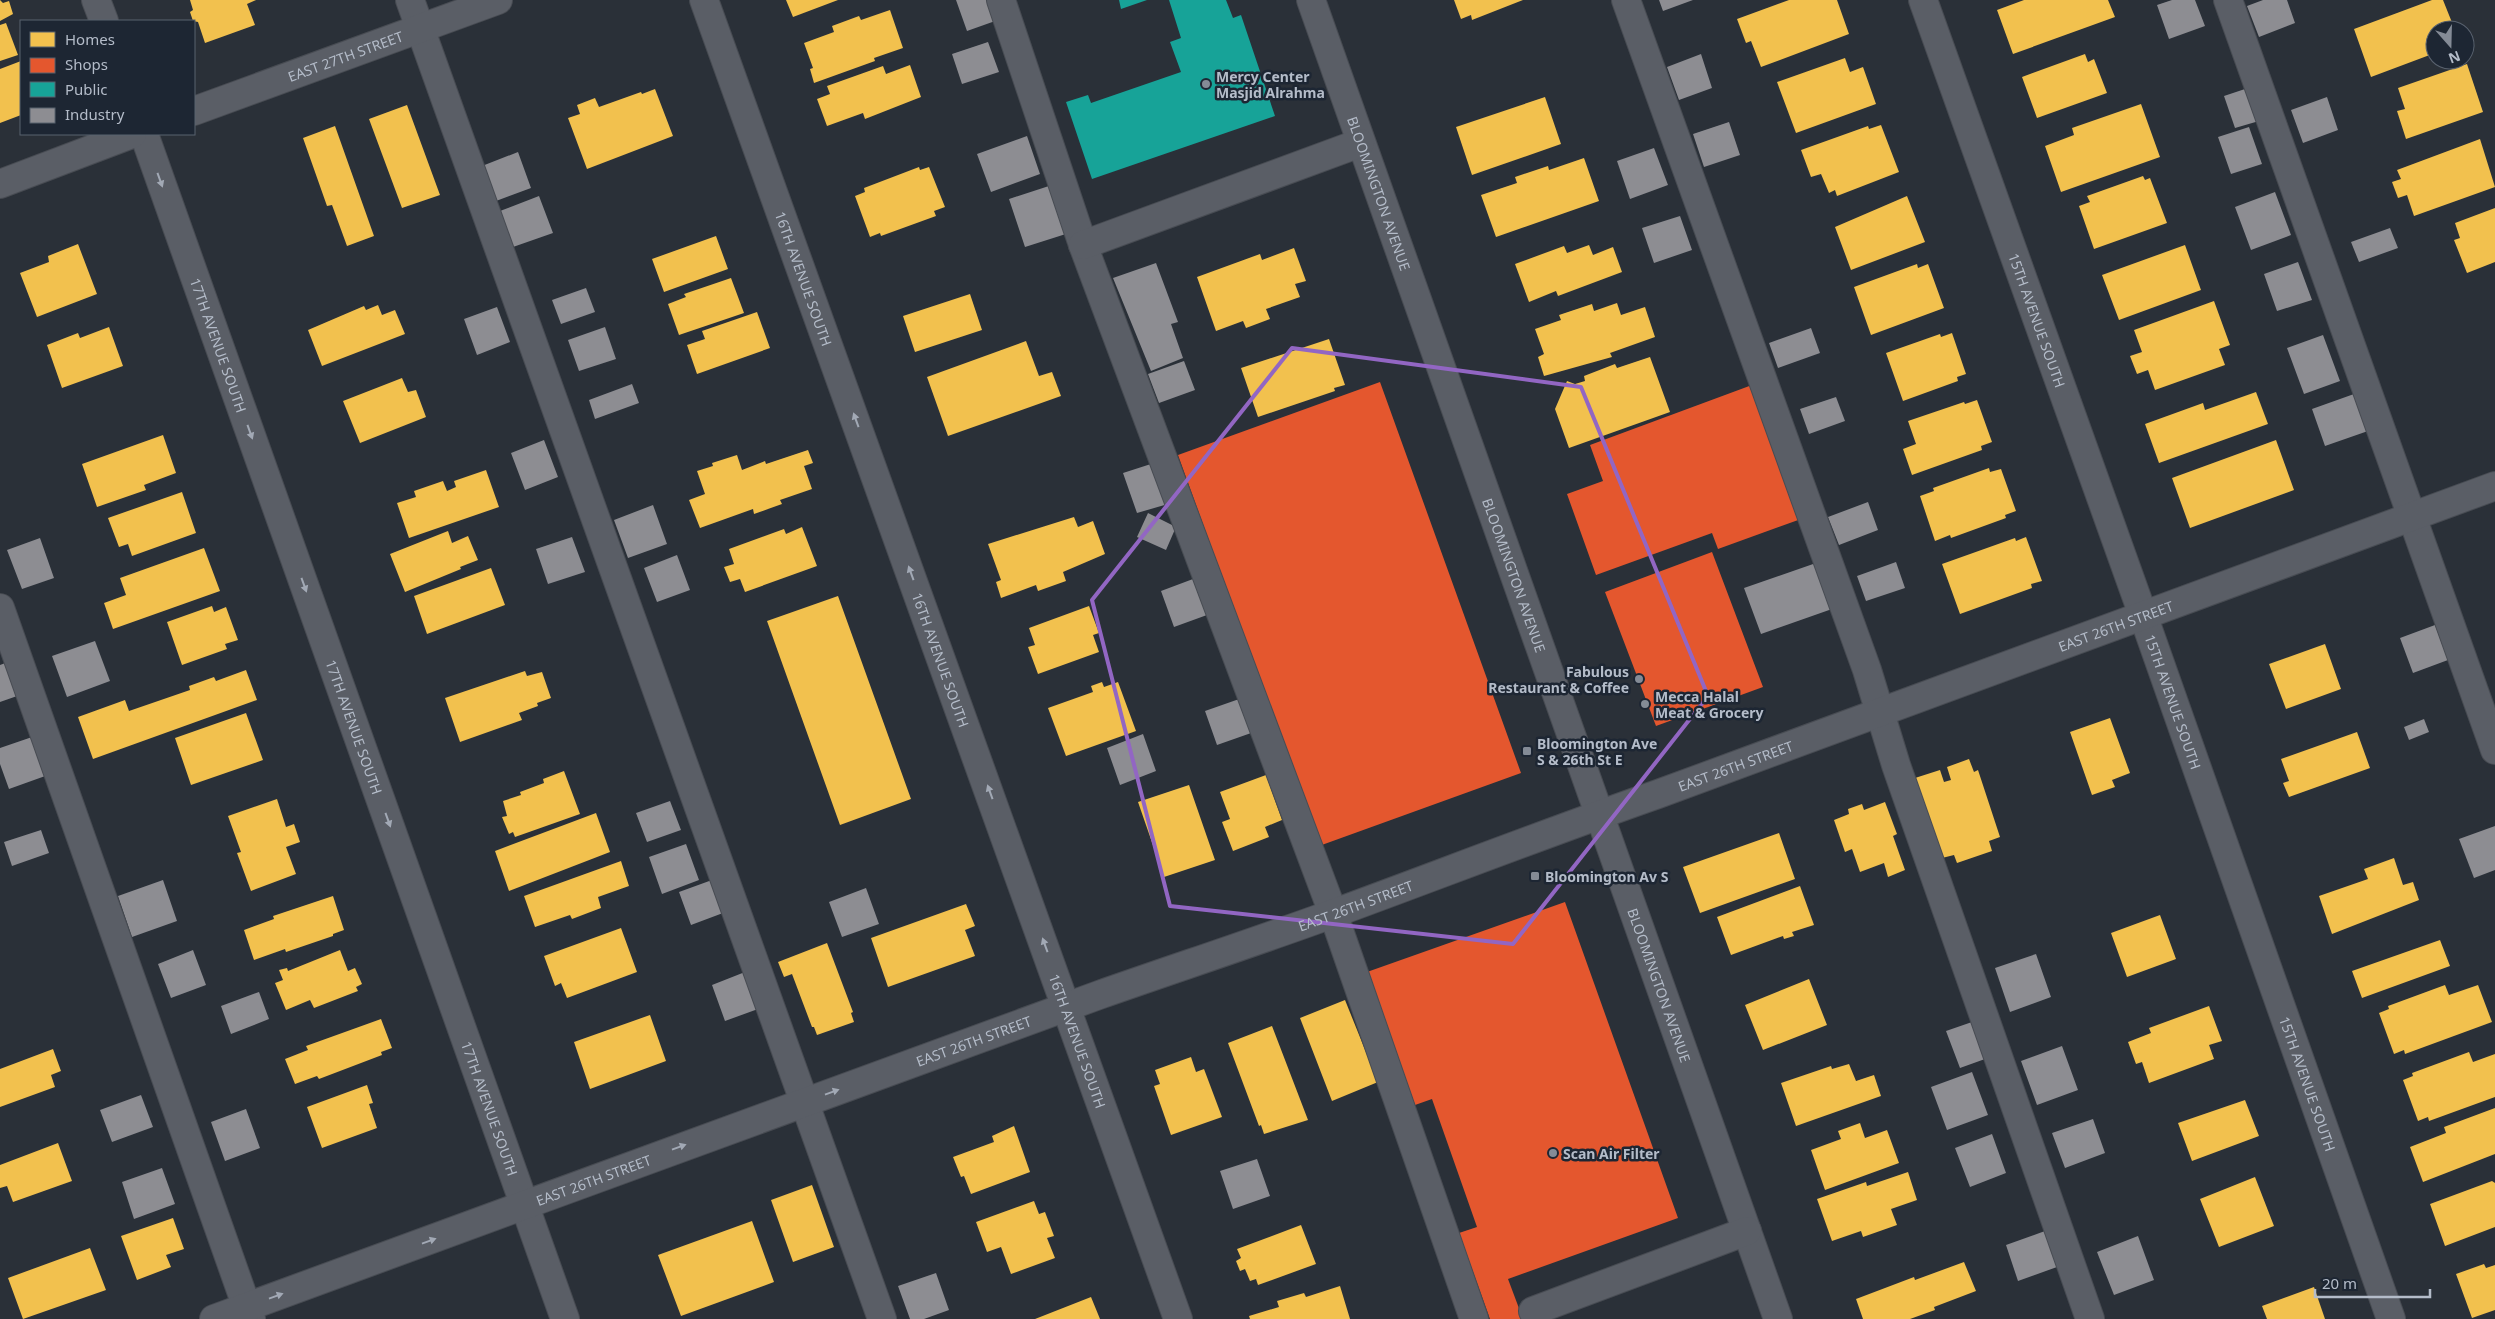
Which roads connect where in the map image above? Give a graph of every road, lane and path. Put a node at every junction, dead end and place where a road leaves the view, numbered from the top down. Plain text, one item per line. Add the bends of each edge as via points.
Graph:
1 (96, 0) edge
2 (410, 0) edge
3 (498, 0) edge
4 (704, 0) edge
5 (1001, 0) edge
6 (1311, 0) edge
7 (1626, 0) edge
8 (1923, 0) edge
9 (2228, 0) edge
10 (104, 20) edge
11 (420, 28) junction
12 (195, 111) edge
13 (129, 135) edge
14 (144, 135) edge
15 (1360, 143) junction
16 (0, 184) edge
17 (1083, 245) junction
18 (2495, 486) edge
19 (2412, 517) junction
20 (0, 608) edge
21 (2143, 615) junction
22 (1880, 712) junction
23 (2495, 750) edge
24 (1600, 814) junction
25 (1334, 913) junction
26 (1067, 1007) junction
27 (806, 1101) junction
28 (525, 1204) junction
29 (1747, 1231) junction
30 (1533, 1311) dead end
31 (249, 1313) edge
32 (214, 1319) edge
33 (565, 1319) edge
34 (882, 1319) edge
35 (1178, 1319) edge
36 (1474, 1319) edge
37 (1778, 1319) edge
38 (2090, 1319) edge
39 (2391, 1319) edge

1 - 10 street
2 - 11 street
3 - 11 street, EAST 27TH STREET
26 -> 4 street, 16TH AVENUE SOUTH
5 - 17 street
6 - 15 street, BLOOMINGTON AVENUE
7 - 22 street via 1861,651
8 - 21 street, 15TH AVENUE SOUTH
9 - 19 street
11 - 12 street, EAST 27TH STREET
11 - 27 street
13 - 16 street
14 -> 28 street, 17TH AVENUE SOUTH
15 - 17 street
15 - 24 street, BLOOMINGTON AVENUE
17 - 25 street
18 - 19 street, EAST 26TH STREET
19 - 21 street, EAST 26TH STREET
19 - 23 street
20 - 31 street
21 - 22 street, EAST 26TH STREET
21 - 39 street, 15TH AVENUE SOUTH
22 - 24 street, EAST 26TH STREET
22 - 38 street
24 - 25 street, EAST 26TH STREET
24 - 29 street, BLOOMINGTON AVENUE
25 - 26 street, EAST 26TH STREET
25 - 36 street
27 -> 26 street, EAST 26TH STREET
26 - 35 street, 16TH AVENUE SOUTH
28 -> 27 street, EAST 26TH STREET
27 - 34 street
31 -> 28 street, EAST 26TH STREET
28 - 33 street, 17TH AVENUE SOUTH
29 - 30 street
29 - 37 street, BLOOMINGTON AVENUE
31 - 32 street, EAST 26TH STREET

